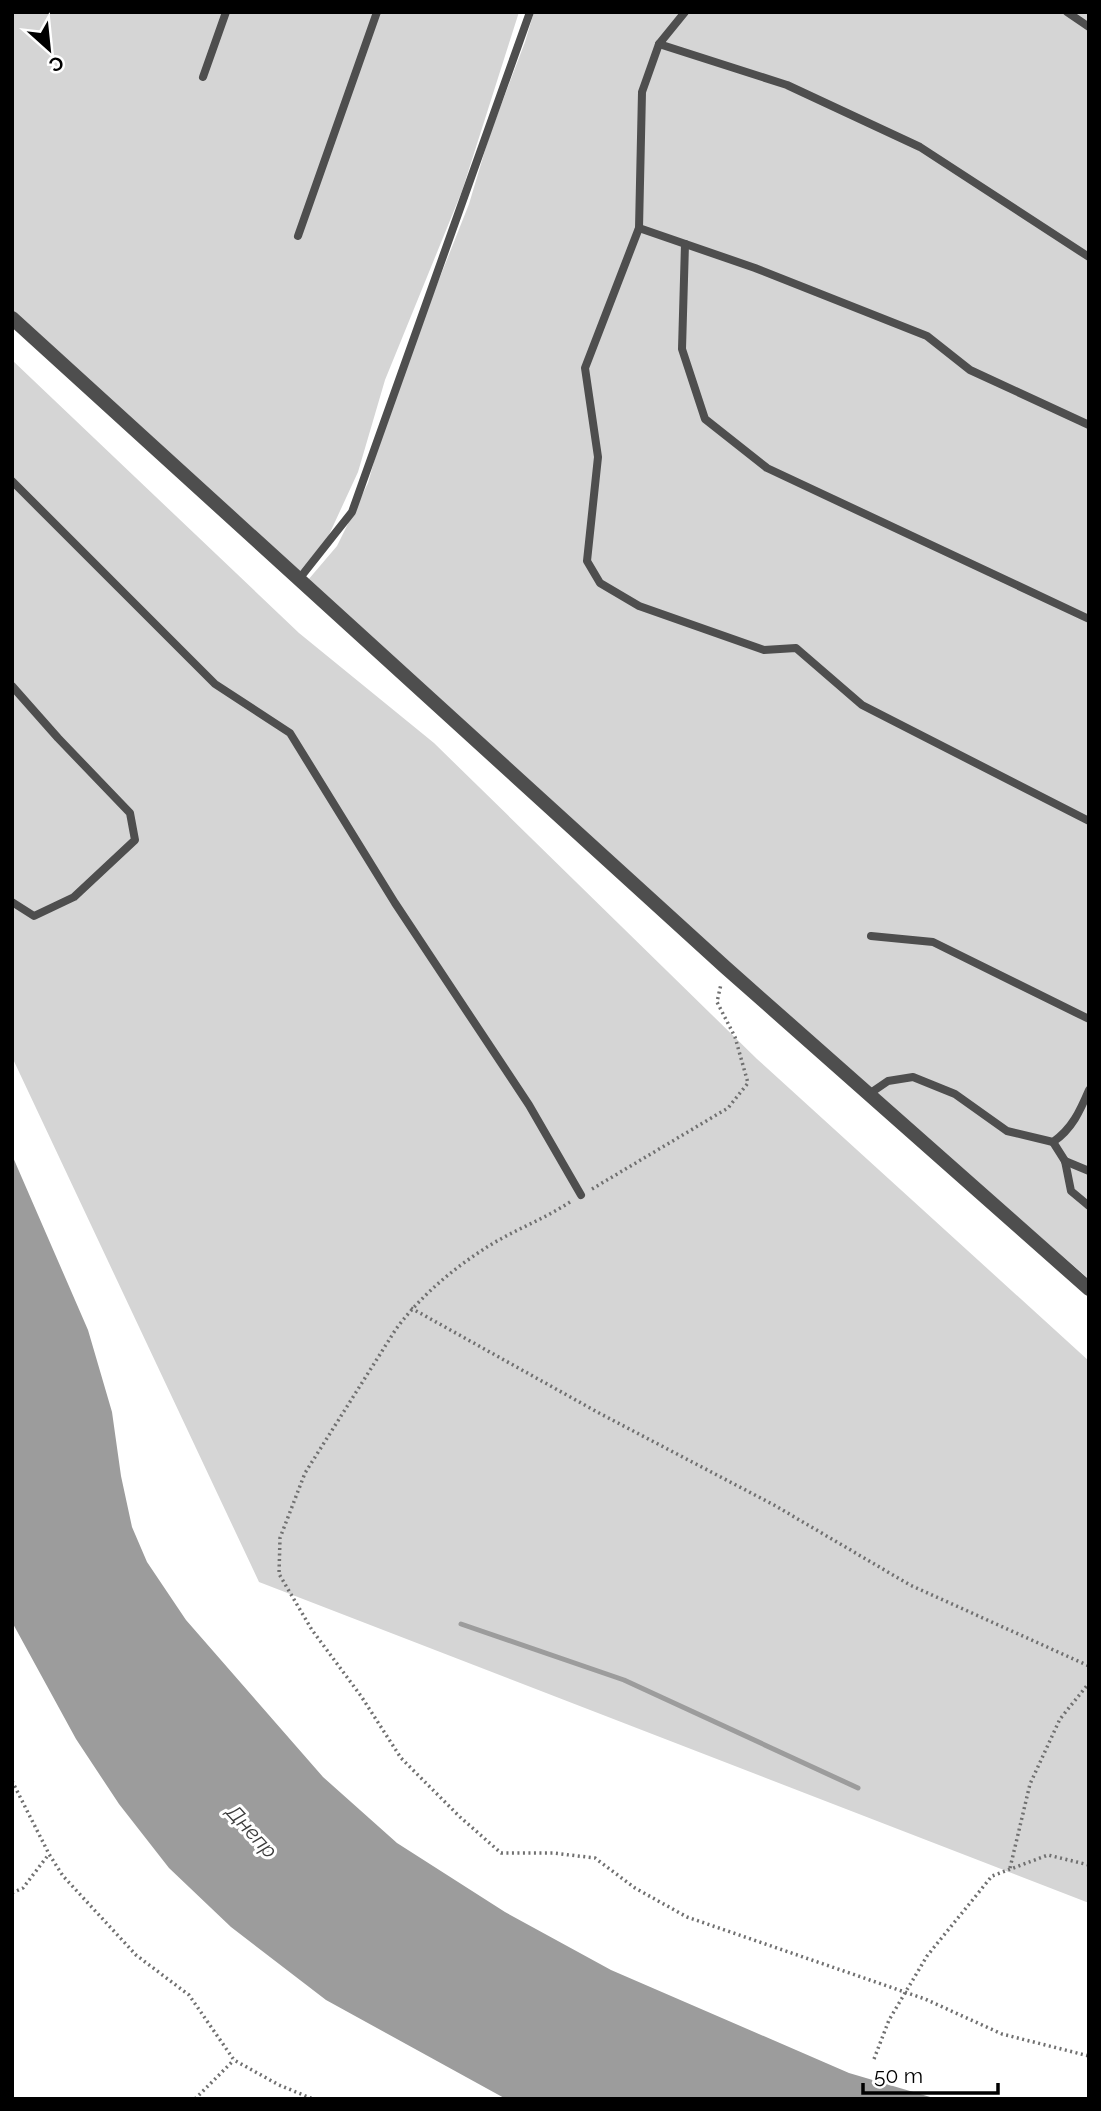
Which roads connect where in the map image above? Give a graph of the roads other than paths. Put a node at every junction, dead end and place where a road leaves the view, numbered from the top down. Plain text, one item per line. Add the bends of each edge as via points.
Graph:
1 (226, 12) edge
2 (377, 12) edge
3 (530, 12) edge
4 (685, 12) edge
5 (1067, 12) edge
6 (1089, 27) edge
7 (659, 44) junction
8 (203, 77) dead end
9 (639, 228) junction
10 (298, 236) dead end
11 (684, 244) junction
12 (1089, 257) edge
13 (12, 318) edge
14 (1089, 425) edge
15 (12, 481) edge
16 (299, 579) junction
17 (1089, 619) edge
18 (12, 686) edge
19 (1089, 821) edge
20 (12, 902) edge
21 (871, 936) dead end
22 (1089, 1019) edge
23 (1089, 1090) edge
24 (868, 1095) junction
25 (1053, 1142) junction
26 (1065, 1161) junction
27 (1089, 1171) edge
28 (582, 1195) road end
29 (1089, 1206) edge
30 (1089, 1289) edge

1 - 8 lane
2 - 10 lane
3 - 16 lane via 352,512
4 - 7 lane
5 - 6 lane
7 - 9 lane via 642,92
7 - 12 lane via 787,85 920,148
9 - 11 lane
9 - 19 lane via 585,368 598,457 587,561 600,583 639,606 764,650 796,648 862,705
11 - 14 lane via 927,336 970,370
11 - 17 lane via 682,349 705,419 766,468
13 - 16 street
15 - 28 lane via 215,684 289,733
16 - 24 street
18 - 20 lane via 130,813 135,840 74,897 34,916
21 - 22 lane via 933,942
23 - 25 lane via 1066,1134
24 - 25 lane via 888,1081 913,1077 955,1094 1007,1131
24 - 30 street
25 - 26 lane
26 - 27 lane
26 - 29 lane via 1071,1191

